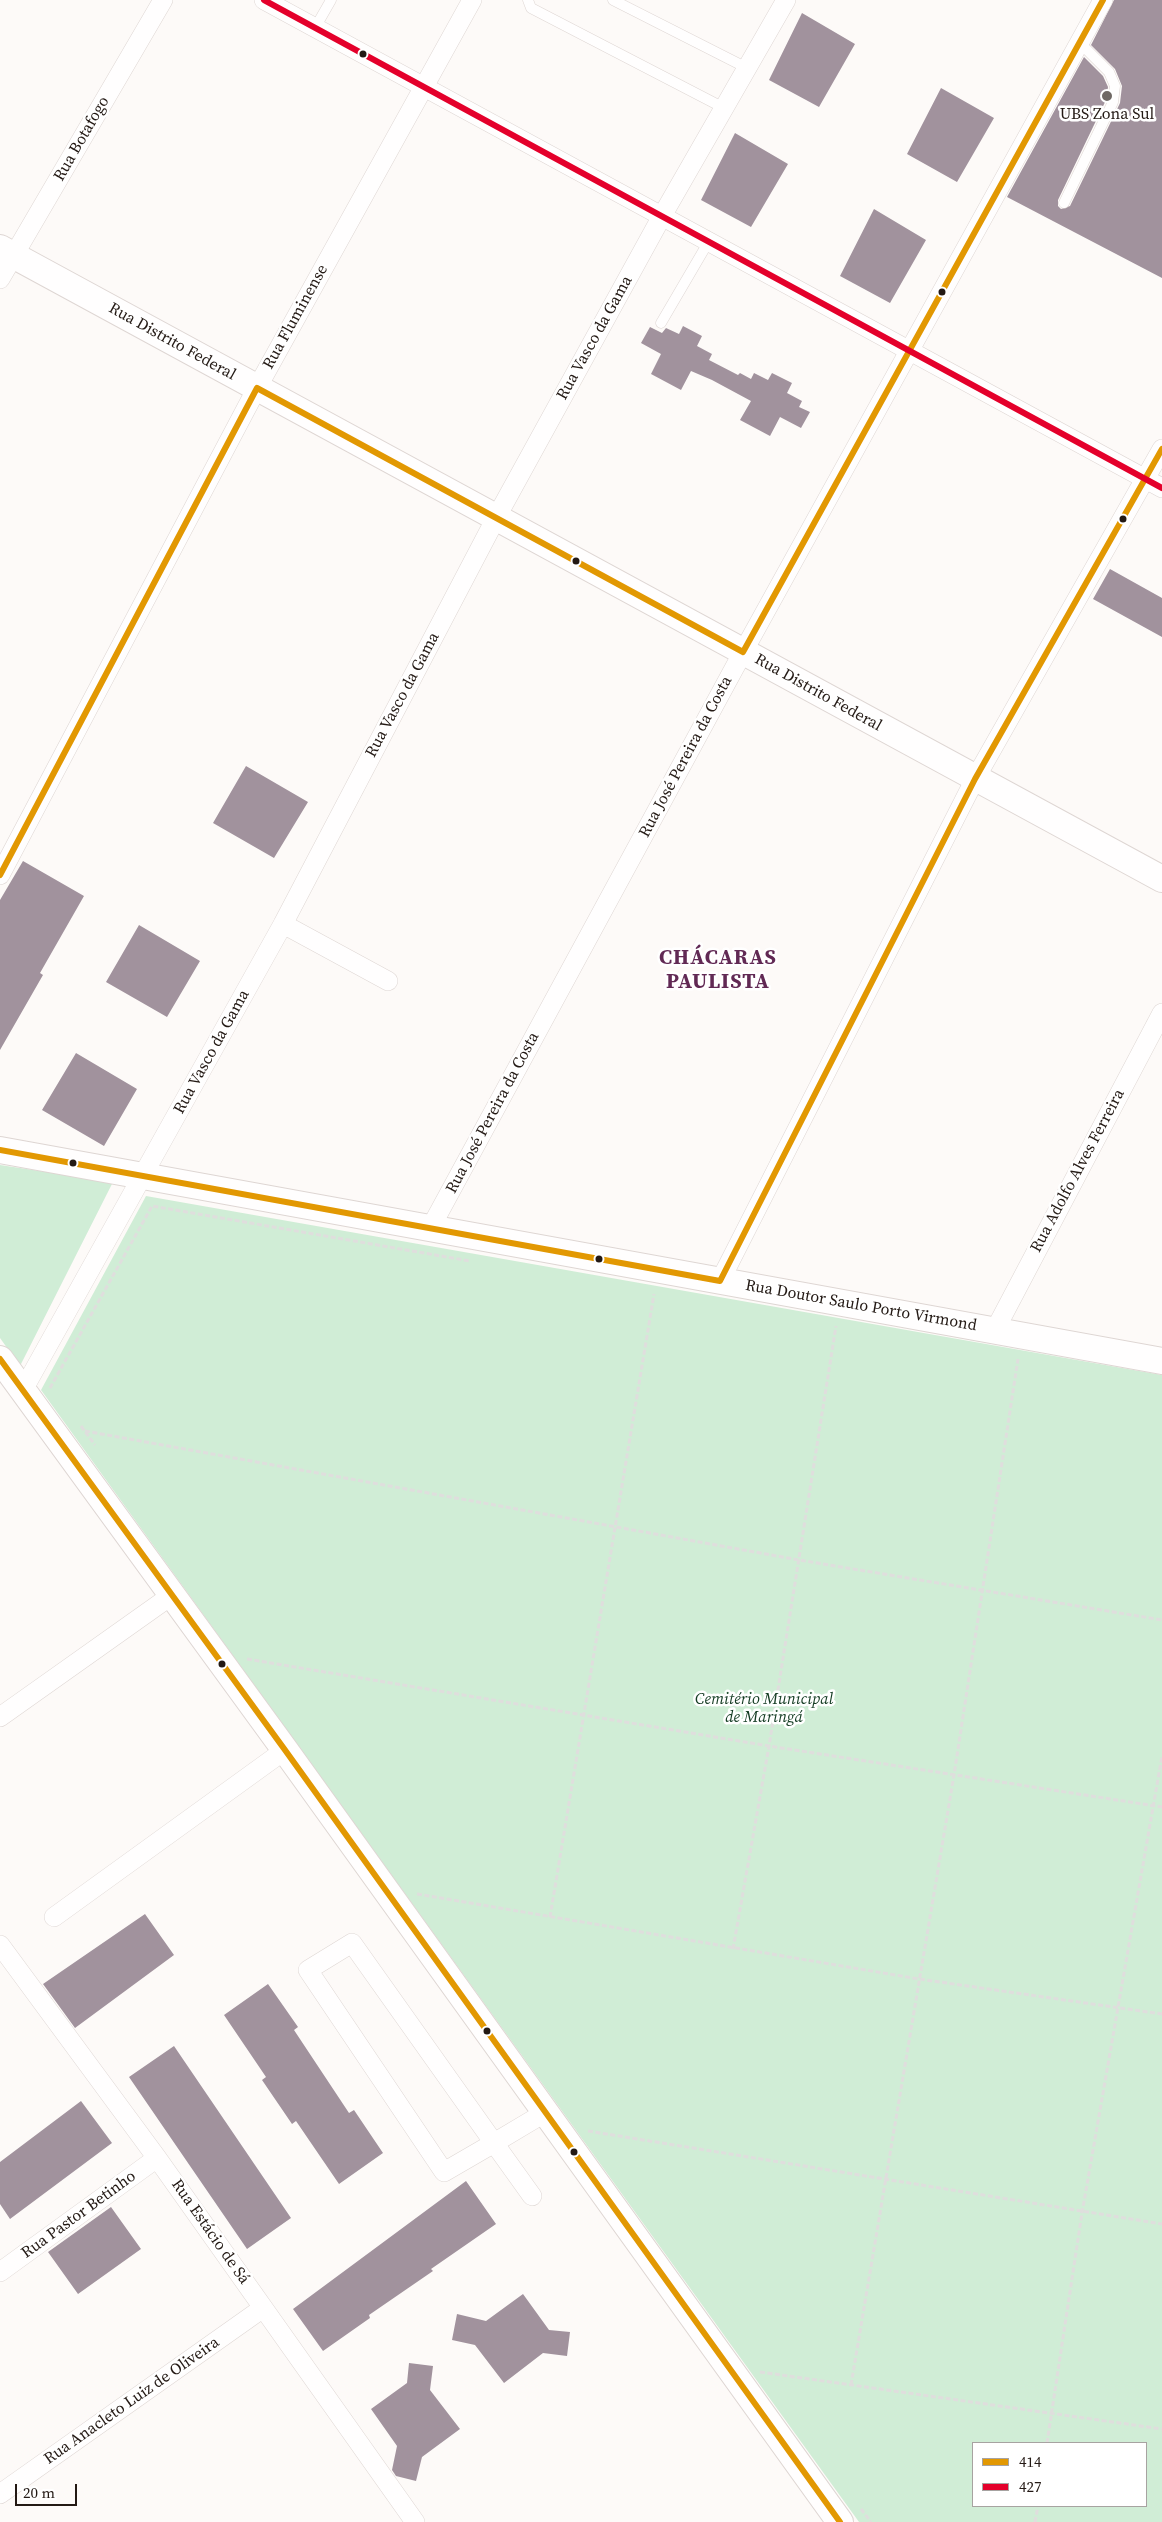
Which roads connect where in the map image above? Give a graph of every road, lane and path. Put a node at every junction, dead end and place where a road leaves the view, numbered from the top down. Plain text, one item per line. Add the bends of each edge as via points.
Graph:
1 (163, 0) edge
2 (264, 0) edge
3 (331, 0) edge
4 (472, 0) edge
5 (528, 0) edge
6 (613, 0) edge
7 (786, 0) edge
8 (1103, 0) edge
9 (288, 6) edge
10 (315, 28) junction
11 (1080, 43) junction
12 (747, 68) junction
13 (424, 88) junction
14 (724, 108) junction
15 (1064, 203) dead end
16 (662, 216) junction
17 (709, 241) junction
18 (7, 251) edge
19 (0, 279) edge
20 (661, 323) dead end
21 (910, 352) junction
22 (257, 388) junction
23 (1162, 449) edge
24 (1145, 478) junction
25 (1162, 488) edge
26 (496, 518) junction
27 (743, 652) junction
28 (975, 779) junction
29 (0, 875) edge
30 (1162, 879) edge
31 (283, 924) junction
32 (388, 981) dead end
33 (1162, 1013) edge
34 (0, 1150) edge
35 (144, 1176) junction
36 (431, 1227) junction
37 (477, 1263) dead end
38 (720, 1281) junction
39 (644, 1292) dead end
40 (654, 1294) junction
41 (663, 1295) dead end
42 (826, 1324) dead end
43 (836, 1326) junction
44 (846, 1328) dead end
45 (995, 1330) junction
46 (1009, 1357) dead end
47 (1018, 1359) junction
48 (0, 1360) edge
49 (1028, 1361) dead end
50 (1162, 1361) edge
51 (22, 1390) junction
52 (56, 1396) dead end
53 (79, 1424) dead end
54 (85, 1432) junction
55 (96, 1448) dead end
56 (616, 1527) junction
57 (800, 1560) junction
58 (983, 1589) junction
59 (172, 1595) junction
60 (1162, 1620) edge
61 (250, 1666) dead end
62 (584, 1714) junction
63 (0, 1717) edge
64 (769, 1746) junction
65 (285, 1750) junction
66 (1162, 1756) edge
67 (954, 1775) junction
68 (1154, 1806) junction
69 (1162, 1807) edge
70 (411, 1886) dead end
71 (416, 1894) junction
72 (422, 1902) dead end
73 (54, 1917) dead end
74 (550, 1917) junction
75 (0, 1945) edge
76 (733, 1948) junction
77 (919, 1978) junction
78 (1119, 2008) junction
79 (1162, 2014) edge
80 (546, 2112) junction
81 (582, 2123) dead end
82 (588, 2131) junction
83 (594, 2139) dead end
84 (494, 2143) junction
85 (157, 2158) junction
86 (886, 2179) junction
87 (532, 2196) dead end
88 (1082, 2213) junction
89 (1162, 2224) edge
90 (0, 2272) edge
91 (263, 2308) junction
92 (754, 2364) dead end
93 (760, 2372) junction
94 (766, 2380) dead end
95 (851, 2385) junction
96 (1052, 2412) junction
97 (1162, 2429) edge
98 (1047, 2442) edge
99 (0, 2494) edge
100 (1038, 2507) edge
101 (849, 2514) edge
102 (415, 2522) edge
103 (871, 2522) edge
104 (1035, 2522) edge

1 - 18 street, Rua Botafogo
2 - 9 street
3 - 10 lane
4 - 13 street, Rua Fluminense
5 - 14 lane via 531,8
6 - 12 lane
7 - 12 street, Rua Vasco da Gama
8 - 11 street, Rua José Pereira da Costa
9 - 10 street
10 - 13 street
11 - 15 lane via 1109,72 1115,86 1113,102
11 - 21 street, Rua José Pereira da Costa
12 - 14 street, Rua Vasco da Gama
13 - 16 street
13 - 22 street, Rua Fluminense
14 - 16 street, Rua Vasco da Gama
16 - 17 street
16 - 26 street, Rua Vasco da Gama
17 - 20 lane
17 - 21 street
18 - 19 street, Rua Botafogo
18 - 22 street, Rua Distrito Federal
21 - 24 street
21 - 27 street, Rua José Pereira da Costa
22 - 26 street, Rua Distrito Federal
22 - 29 street, Rua Fluminense
23 - 24 street
24 - 25 street
24 - 28 street
26 - 27 street, Rua Distrito Federal
26 - 31 street, Rua Vasco da Gama
27 - 28 street, Rua Distrito Federal
27 - 36 street, Rua José Pereira da Costa
28 - 30 street, Rua Distrito Federal
28 - 38 street
31 - 32 street
31 - 35 street, Rua Vasco da Gama
33 - 45 street, Rua Adolfo Alves Ferreira
34 - 35 street, Rua Doutor Saulo Porto Virmond
35 - 36 street, Rua Doutor Saulo Porto Virmond
35 - 51 street, Rua Vasco da Gama
36 - 38 street, Rua Doutor Saulo Porto Virmond
37 - 52 path via 152,1206 50,1389
38 - 45 street, Rua Doutor Saulo Porto Virmond
39 - 40 path
40 - 41 path
40 - 56 path
42 - 43 path
43 - 44 path
43 - 57 path
45 - 50 street, Rua Doutor Saulo Porto Virmond
46 - 47 path
47 - 49 path
47 - 58 path
48 - 51 street
51 - 59 street
53 - 54 path
54 - 55 path
54 - 56 path
56 - 57 path
56 - 62 path
57 - 58 path
57 - 64 path
58 - 60 path
58 - 67 path
59 - 63 street
59 - 65 street
61 - 62 path via 244,1658
62 - 64 path
62 - 74 path
64 - 67 path
64 - 76 path
65 - 73 street
65 - 80 street
66 - 68 path
67 - 68 path
67 - 77 path
68 - 69 path
68 - 78 path
70 - 71 path
71 - 72 path
71 - 74 path
74 - 76 path
75 - 85 street, Rua Estácio de Sá
76 - 77 path
77 - 78 path
77 - 86 path
78 - 79 path
78 - 88 path
80 - 84 street
80 - 101 street
81 - 82 path
82 - 83 path
82 - 86 path
84 - 84 street via 352,1943 308,1970 444,2172
84 - 87 street
85 - 90 street, Rua Pastor Betinho
85 - 91 street, Rua Estácio de Sá
86 - 88 path
86 - 95 path
88 - 89 path
88 - 96 path
91 - 99 street, Rua Anacleto Luiz de Oliveira
91 - 102 street, Rua Estácio de Sá
92 - 93 path
93 - 94 path
93 - 95 path
95 - 96 path
96 - 97 path
96 - 98 path
100 - 104 path
101 - 103 path

